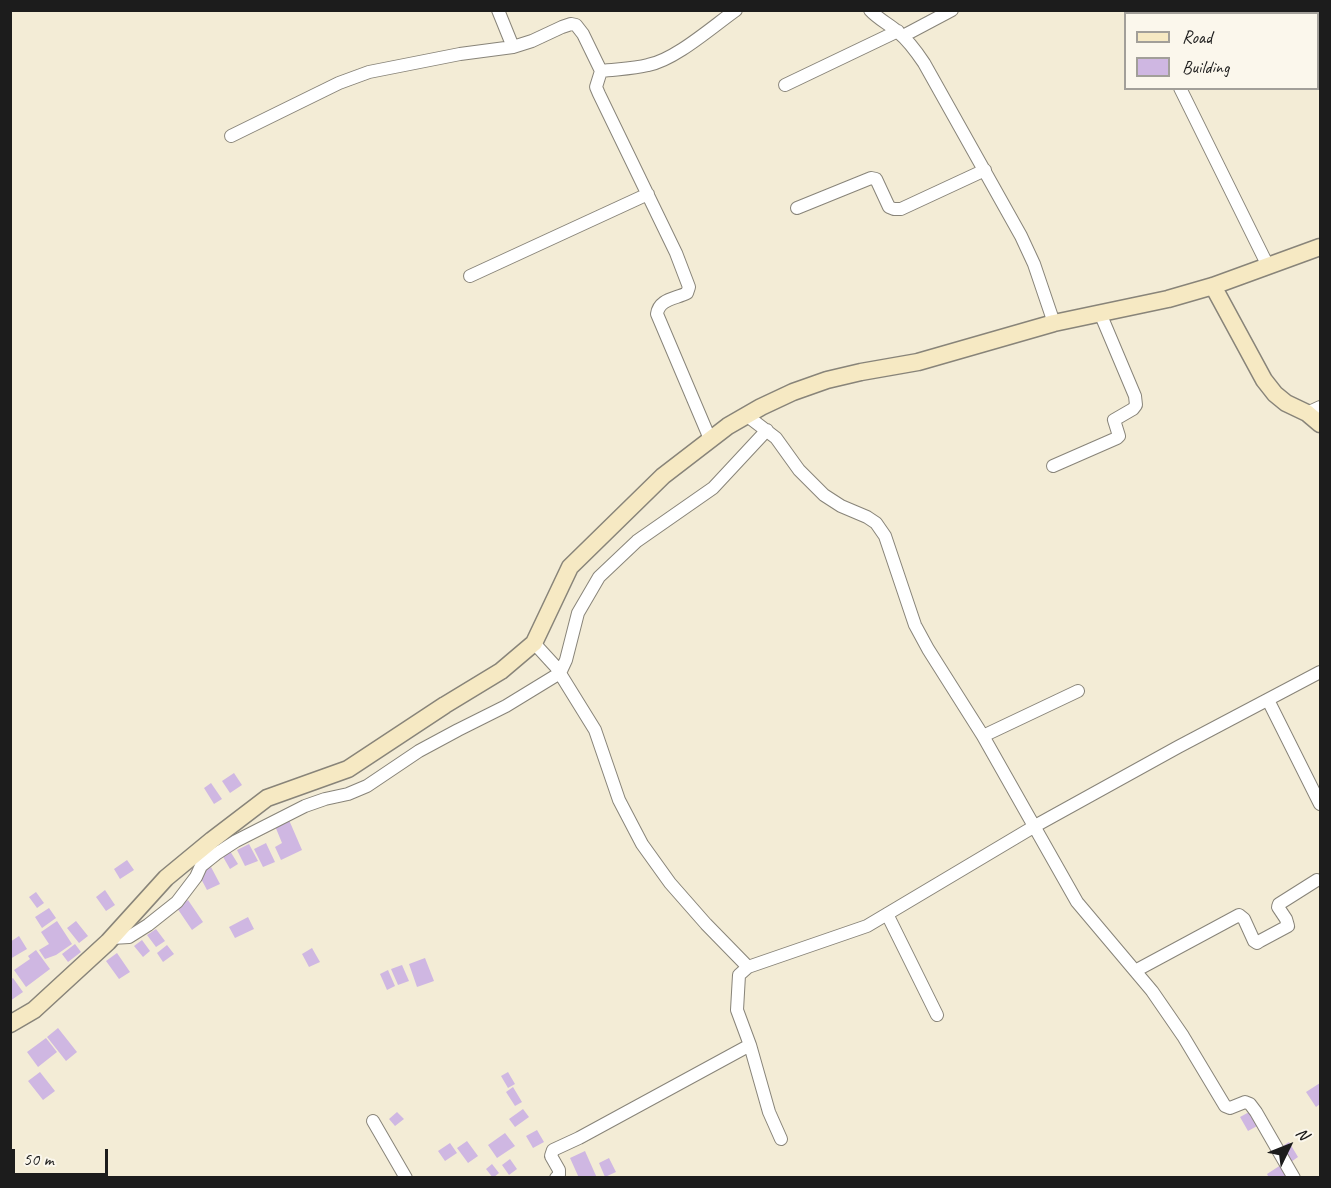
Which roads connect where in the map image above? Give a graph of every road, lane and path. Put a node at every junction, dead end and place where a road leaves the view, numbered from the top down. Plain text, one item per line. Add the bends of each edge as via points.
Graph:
1 (498, 10) edge
2 (736, 10) edge
3 (870, 10) edge
4 (952, 10) edge
5 (900, 34) junction
6 (513, 47) junction
7 (601, 71) junction
8 (785, 85) dead end
9 (1181, 90) edge
10 (231, 136) dead end
11 (985, 170) junction
12 (648, 194) junction
13 (797, 208) dead end
14 (1320, 247) edge
15 (1263, 255) junction
16 (470, 276) dead end
17 (1213, 286) junction
18 (1100, 313) junction
19 (1054, 323) junction
20 (1314, 410) edge
21 (746, 416) junction
22 (1320, 424) edge
23 (767, 430) junction
24 (710, 439) junction
25 (1053, 466) dead end
26 (534, 643) junction
27 (1320, 672) edge
28 (560, 673) junction
29 (1078, 691) dead end
30 (1268, 700) junction
31 (983, 736) junction
32 (1320, 804) edge
33 (1035, 826) junction
34 (1317, 880) dead end
35 (887, 914) junction
36 (112, 938) junction
37 (748, 968) junction
38 (1135, 971) junction
39 (937, 1016) dead end
40 (10, 1024) edge
41 (750, 1045) junction
42 (373, 1121) dead end
43 (780, 1139) dead end
44 (406, 1178) edge
45 (556, 1178) edge
46 (1294, 1178) edge

1 - 6 street
2 - 7 street via 662,61
3 - 5 street
4 - 5 street
5 - 8 street
5 - 11 street via 924,63
6 - 7 street via 576,25
6 - 10 street via 369,72
7 - 12 street via 598,94
9 - 15 street
11 - 13 street via 901,209 889,207 880,185 871,178
11 - 19 street via 1034,264
12 - 16 street
12 - 24 street via 689,287 687,293 660,304 657,314
14 - 15 street
15 - 17 street
17 - 18 street
17 - 20 street via 1275,394 1286,403
18 - 19 street
18 - 25 street via 1136,405 1114,420 1119,431 1117,438
19 - 21 street via 918,362 827,380
20 - 22 street
21 - 23 street
21 - 24 street
23 - 28 street via 712,488 637,541 599,577 578,613
23 - 31 street via 824,495 876,523 885,536 915,625
24 - 26 street via 663,476 570,567
26 - 28 street
26 - 36 street via 501,671 348,769 267,798 166,878
27 - 30 street
28 - 36 street via 419,751 367,786 305,806 236,841 201,866 177,902 148,925 129,937
28 - 37 street via 595,729 619,800 642,844 670,883
29 - 31 street
30 - 32 street
30 - 33 street
31 - 33 street
33 - 35 street
33 - 38 street via 1077,902
34 - 38 street via 1279,904 1288,926 1257,943 1239,915
35 - 37 street via 867,926
35 - 39 street
36 - 40 street via 34,1010
37 - 41 street via 739,975 737,1010
38 - 46 street via 1167,1012 1225,1106 1250,1104
41 - 43 street via 768,1112
41 - 45 street via 553,1150 551,1156 559,1170
42 - 44 street

